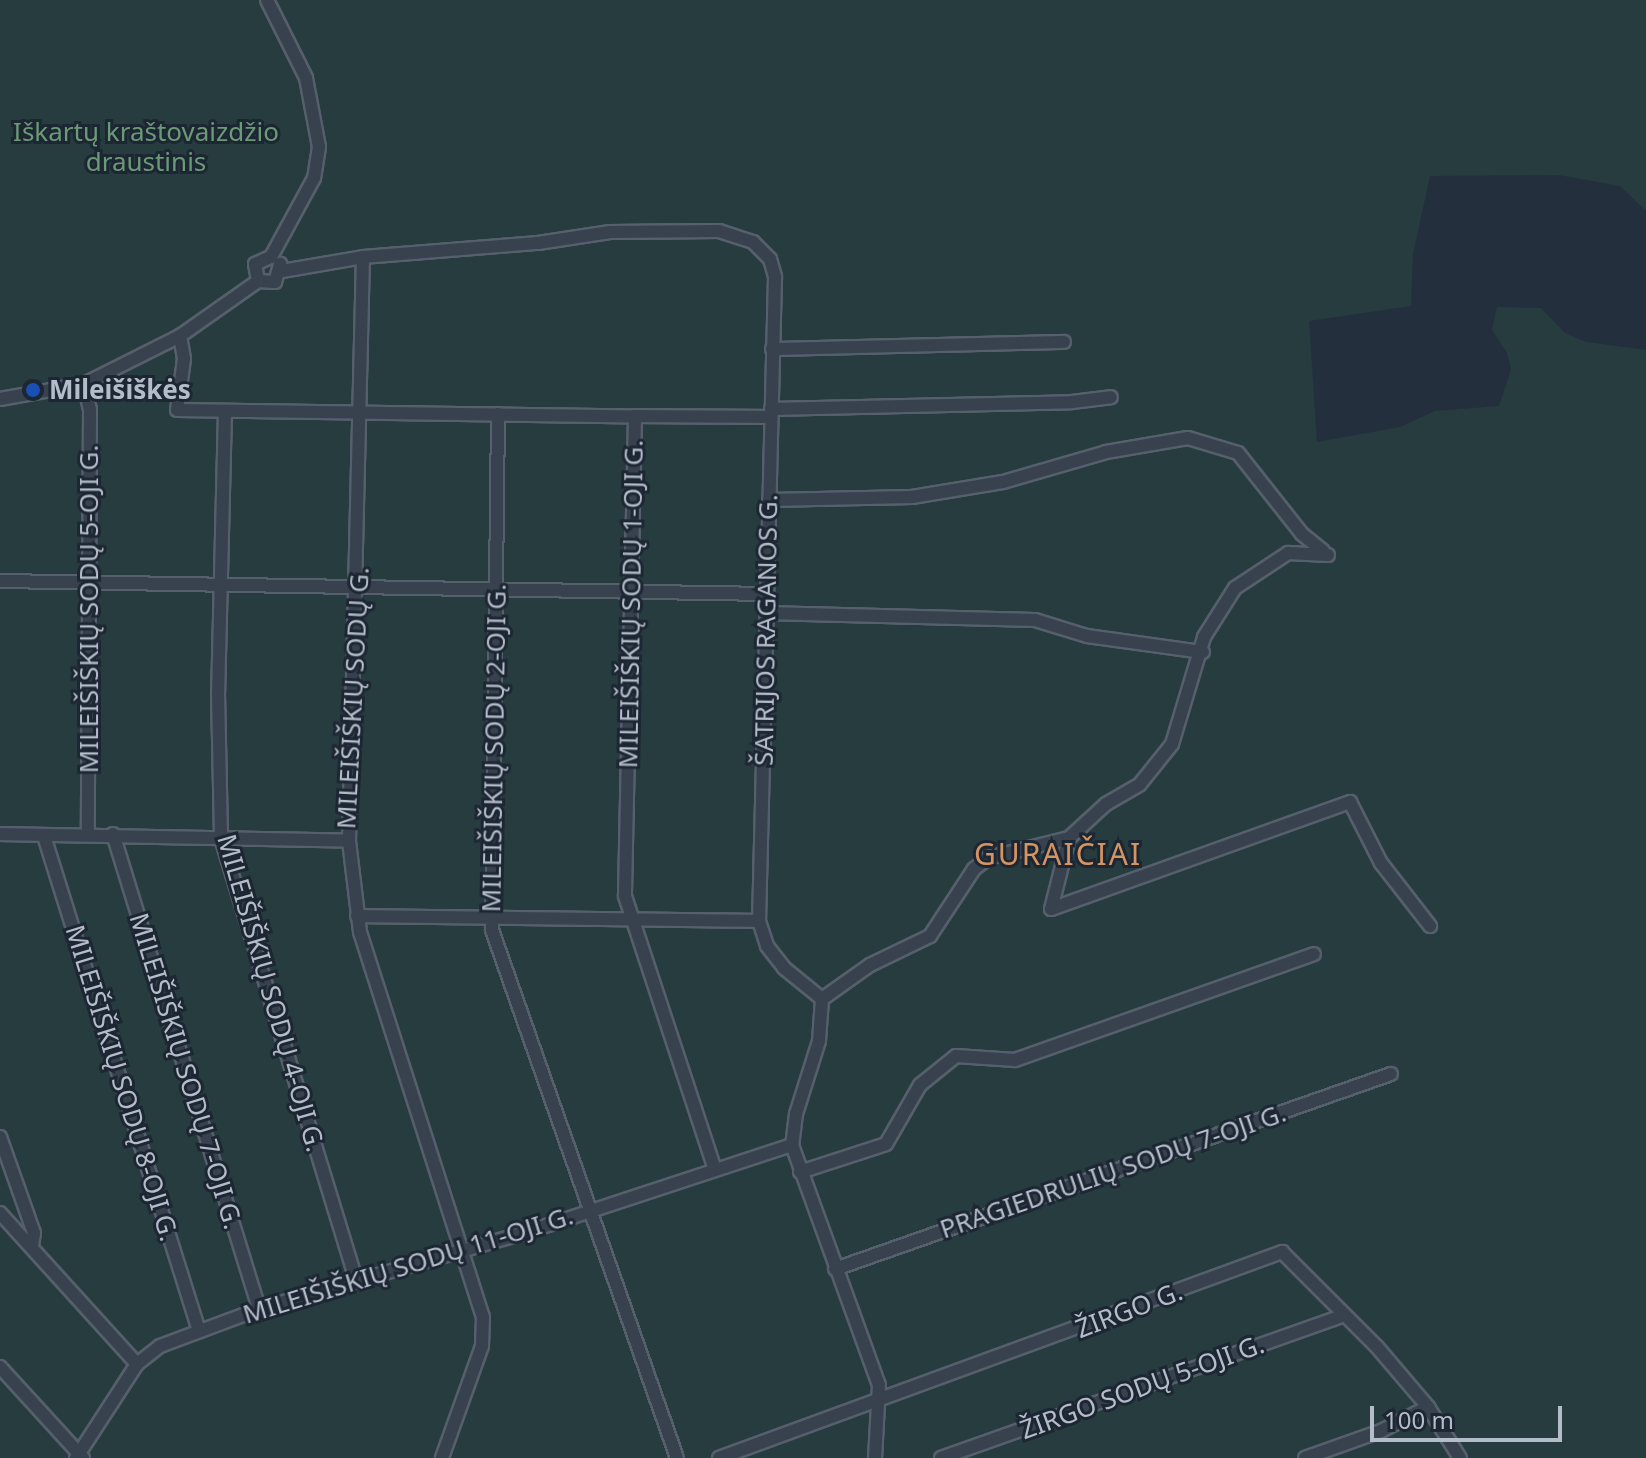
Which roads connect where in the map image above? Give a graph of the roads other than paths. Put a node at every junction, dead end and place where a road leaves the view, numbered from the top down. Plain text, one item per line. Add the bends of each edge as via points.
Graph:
1 (267, 0) edge
2 (271, 257) junction
3 (363, 257) junction
4 (282, 271) junction
5 (258, 281) junction
6 (180, 336) junction
7 (1064, 342) dead end
8 (772, 349) junction
9 (84, 384) junction
10 (1111, 397) dead end
11 (0, 399) edge
12 (361, 410) junction
13 (225, 411) junction
14 (771, 413) junction
15 (498, 414) junction
16 (635, 416) junction
17 (769, 500) junction
18 (0, 581) edge
19 (86, 582) junction
20 (224, 584) junction
21 (359, 586) junction
22 (496, 586) junction
23 (633, 590) junction
24 (766, 594) junction
25 (766, 613) junction
26 (1203, 652) junction
27 (0, 834) edge
28 (88, 834) junction
29 (113, 834) junction
30 (44, 836) junction
31 (221, 838) junction
32 (1069, 838) junction
33 (349, 841) junction
34 (490, 915) junction
35 (357, 916) junction
36 (631, 916) junction
37 (759, 921) junction
38 (1430, 926) dead end
39 (1314, 954) dead end
40 (822, 999) junction
41 (1391, 1074) dead end
42 (0, 1137) edge
43 (792, 1145) junction
44 (715, 1169) junction
45 (800, 1172) junction
46 (592, 1208) junction
47 (0, 1213) edge
48 (32, 1246) junction
49 (465, 1251) junction
50 (835, 1269) junction
51 (357, 1282) junction
52 (259, 1309) junction
53 (1342, 1316) junction
54 (199, 1331) junction
55 (137, 1364) junction
56 (0, 1367) edge
57 (881, 1403) junction
58 (1428, 1407) junction
59 (80, 1456) edge
60 (442, 1458) edge
61 (677, 1458) edge
62 (719, 1458) edge
63 (875, 1458) edge
64 (941, 1458) edge
65 (1305, 1458) edge
66 (1460, 1458) edge

1 - 2 street via 306,78 319,147 314,178
2 - 4 street
2 - 5 street via 255,264
3 - 4 street, ŠATRIJOS RAGANOS G.
3 - 8 street, ŠATRIJOS RAGANOS G. via 610,232 740,236 763,249 775,277
3 - 12 street, MILEIŠIŠKIŲ SODŲ G.
4 - 5 street via 271,284
5 - 6 street
6 - 9 street
6 - 13 street, MILEIŠIŠKIŲ SODŲ 1-OJI G. via 184,359 174,407
7 - 8 street
8 - 14 street, ŠATRIJOS RAGANOS G.
9 - 11 street
9 - 19 street, MILEIŠIŠKIŲ SODŲ 5-OJI G. via 90,409
10 - 14 street
12 - 13 street, MILEIŠIŠKIŲ SODŲ 1-OJI G.
12 - 15 street, MILEIŠIŠKIŲ SODŲ 1-OJI G.
12 - 21 street, MILEIŠIŠKIŲ SODŲ G.
13 - 20 street, MILEIŠIŠKIŲ SODŲ 4-OJI G.
14 - 16 street
14 - 17 street, ŠATRIJOS RAGANOS G.
15 - 16 street, MILEIŠIŠKIŲ SODŲ 1-OJI G.
15 - 22 street, MILEIŠIŠKIŲ SODŲ 2-OJI G.
16 - 23 street, MILEIŠIŠKIŲ SODŲ 1-OJI G.
17 - 24 street, ŠATRIJOS RAGANOS G.
17 - 26 street via 912,497 1003,482 1106,452 1188,438 1238,453 1302,534 1328,555 1288,553 1248,576 1211,623
18 - 19 street
19 - 20 street
19 - 28 street, MILEIŠIŠKIŲ SODŲ 5-OJI G.
20 - 21 street
20 - 31 street, MILEIŠIŠKIŲ SODŲ 4-OJI G. via 218,693
21 - 22 street
21 - 33 street, MILEIŠIŠKIŲ SODŲ G.
22 - 23 street
22 - 34 street, MILEIŠIŠKIŲ SODŲ 2-OJI G.
23 - 24 street
23 - 36 street, MILEIŠIŠKIŲ SODŲ 1-OJI G. via 625,896
24 - 25 street, ŠATRIJOS RAGANOS G.
25 - 26 street via 1035,620 1087,636
25 - 37 street, ŠATRIJOS RAGANOS G.
26 - 32 street via 1162,759 1140,784 1106,804
27 - 30 street, MILEIŠIŠKIŲ SODŲ G.
28 - 29 street, MILEIŠIŠKIŲ SODŲ G.
28 - 30 street, MILEIŠIŠKIŲ SODŲ G.
29 - 31 street, MILEIŠIŠKIŲ SODŲ G.
29 - 52 street, MILEIŠIŠKIŲ SODŲ 7-OJI G.
30 - 54 street, MILEIŠIŠKIŲ SODŲ 8-OJI G.
31 - 33 street, MILEIŠIŠKIŲ SODŲ G.
31 - 51 street, MILEIŠIŠKIŲ SODŲ 4-OJI G.
32 - 38 street via 1051,909 1350,802 1381,863
32 - 40 street via 988,858 974,869 930,936 870,965
33 - 35 street
34 - 35 street
34 - 36 street
34 - 46 street, MILEIŠIŠKIŲ SODŲ 2-OJI G.
35 - 49 street via 417,1120
36 - 37 street
36 - 44 street, MILEIŠIŠKIŲ SODŲ 1-OJI G.
37 - 40 street, ŠATRIJOS RAGANOS G. via 767,946 784,968
39 - 45 street via 1015,1060 956,1056 920,1085 886,1144
40 - 43 street via 819,1041
41 - 50 street, PRAGIEDRULIŲ SODŲ 7-OJI G.
42 - 48 street via 34,1233
43 - 44 street, MILEIŠIŠKIŲ SODŲ 11-OJI G.
43 - 45 street
44 - 46 street, MILEIŠIŠKIŲ SODŲ 11-OJI G.
45 - 50 street
46 - 49 street, MILEIŠIŠKIŲ SODŲ 11-OJI G.
46 - 61 street
47 - 48 street
48 - 55 street
49 - 51 street, MILEIŠIŠKIŲ SODŲ 11-OJI G.
49 - 60 street via 485,1330
50 - 57 street
51 - 52 street, MILEIŠIŠKIŲ SODŲ 11-OJI G.
52 - 54 street, MILEIŠIŠKIŲ SODŲ 11-OJI G.
53 - 57 street, ŽIRGO G. via 1282,1252
53 - 58 street, ŽIRGO G.
53 - 64 street, ŽIRGO SODŲ 5-OJI G.
54 - 55 street, MILEIŠIŠKIŲ SODŲ 11-OJI G. via 160,1346
55 - 59 street, MILEIŠIŠKIŲ SODŲ 11-OJI G.
56 - 59 street
57 - 62 street, ŽIRGO G.
57 - 63 street
58 - 65 street via 1381,1431
58 - 66 street, ŽIRGO G.

